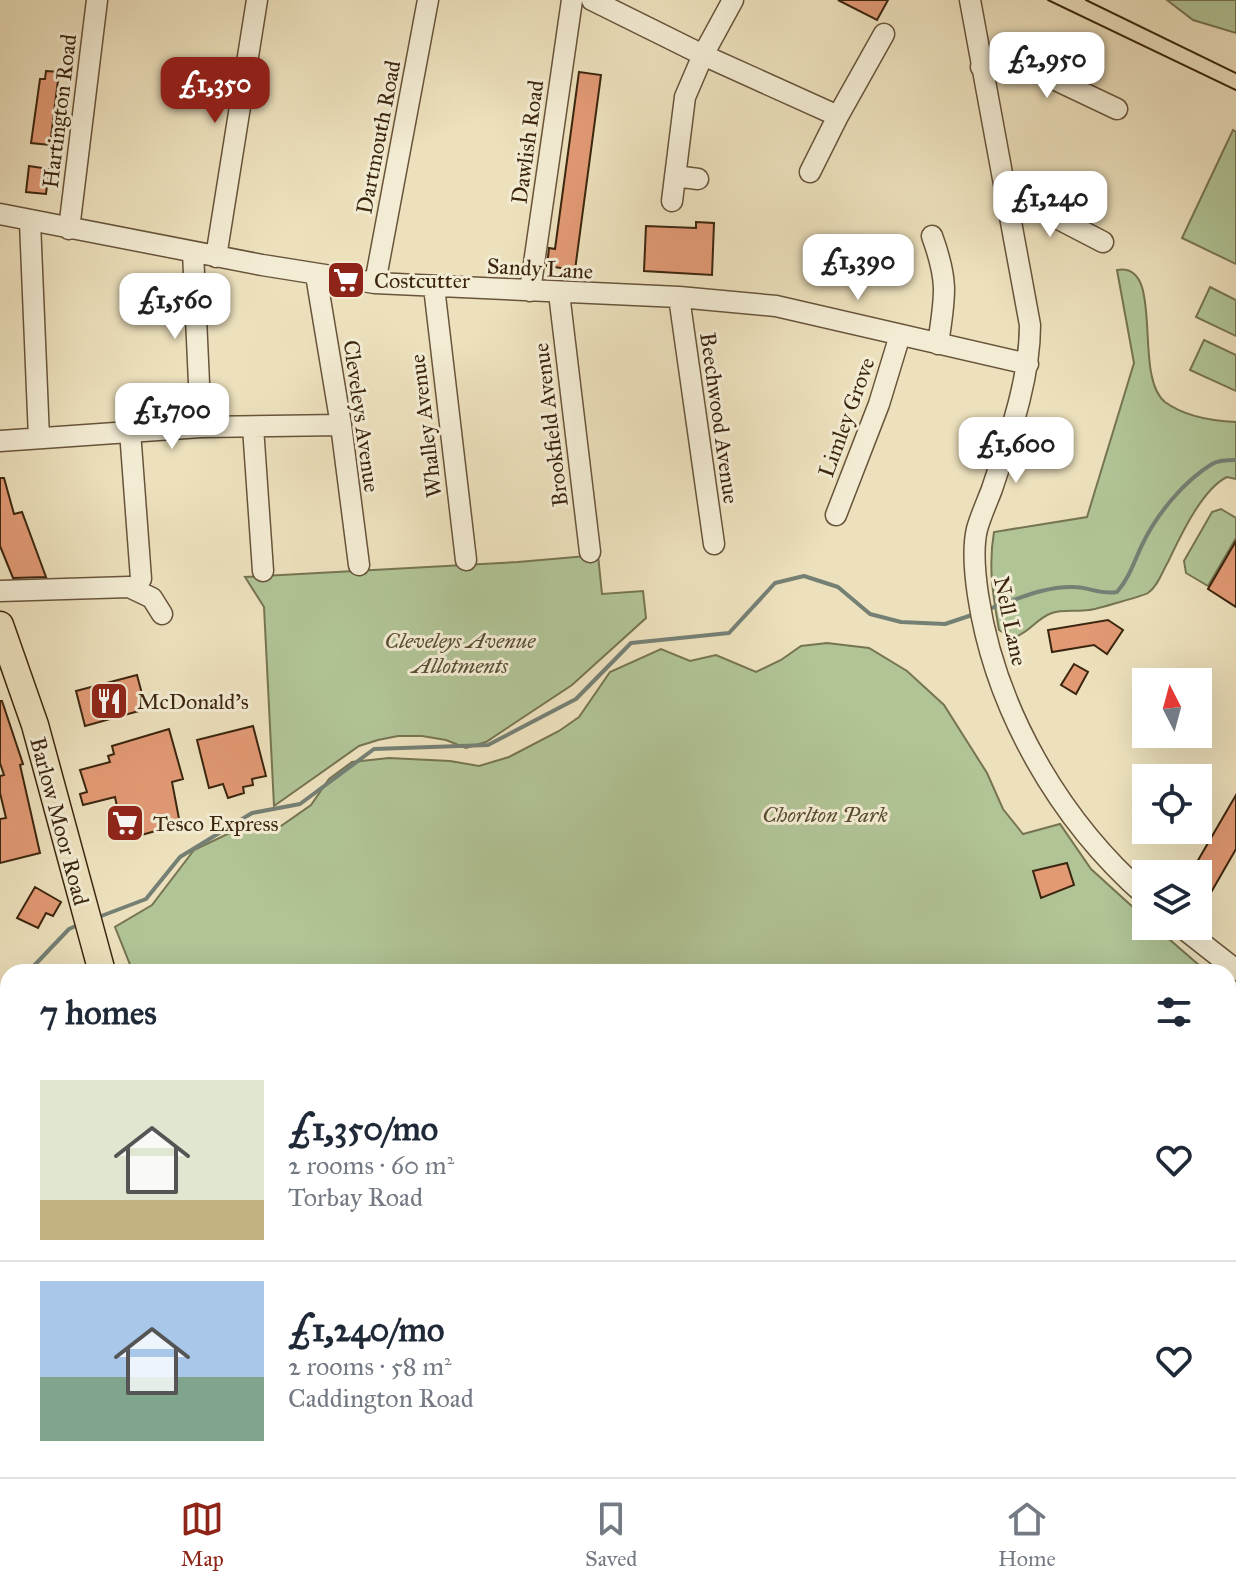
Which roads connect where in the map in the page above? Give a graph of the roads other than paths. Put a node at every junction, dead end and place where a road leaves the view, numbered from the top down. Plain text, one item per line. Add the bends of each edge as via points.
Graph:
1 (97, 0) edge
2 (257, 0) edge
3 (428, 0) edge
4 (572, 0) edge
5 (592, 0) edge
6 (733, 0) edge
7 (970, 0) edge
8 (884, 34) dead end
9 (703, 55) junction
10 (981, 67) junction
11 (1117, 109) dead end
12 (838, 116) junction
13 (810, 172) dead end
14 (675, 176) junction
15 (698, 179) dead end
16 (1008, 199) junction
17 (672, 201) dead end
18 (0, 214) edge
19 (30, 222) junction
20 (69, 229) junction
21 (932, 236) dead end
22 (1103, 242) dead end
23 (193, 252) junction
24 (216, 257) junction
25 (316, 275) junction
26 (375, 283) junction
27 (434, 287) junction
28 (530, 291) junction
29 (559, 293) junction
30 (679, 297) junction
31 (900, 335) junction
32 (938, 344) junction
33 (1028, 364) junction
34 (341, 425) junction
35 (201, 427) junction
36 (253, 427) junction
37 (130, 431) junction
38 (39, 438) junction
39 (0, 441) edge
40 (836, 515) dead end
41 (714, 544) dead end
42 (590, 552) dead end
43 (466, 560) dead end
44 (359, 565) dead end
45 (263, 571) dead end
46 (141, 579) dead end
47 (0, 591) edge
48 (162, 614) dead end
49 (0, 625) edge
50 (1132, 883) edge
51 (1198, 940) edge
52 (99, 964) edge
53 (1228, 964) edge

1 - 20 street, Hartington Road
2 - 24 street
3 - 26 street, Dartmouth Road
4 - 28 street, Dawlish Road
5 - 9 street
6 - 9 street
7 - 10 street, Nell Lane
8 - 12 street
9 - 12 street
9 - 14 street via 685,97
10 - 11 street via 1022,64
10 - 16 street, Nell Lane
12 - 13 street
14 - 15 street
14 - 17 street
16 - 22 street via 1022,200
16 - 33 street, Nell Lane via 1030,325
18 - 19 street, Sandy Lane
19 - 20 street, Sandy Lane
19 - 38 street
20 - 23 street, Sandy Lane
21 - 32 street via 946,290
23 - 24 street, Sandy Lane
23 - 35 street
24 - 25 street, Sandy Lane
25 - 26 street, Sandy Lane
25 - 34 street, Cleveleys Avenue
26 - 27 street, Sandy Lane
27 - 28 street, Sandy Lane
27 - 43 street, Whalley Avenue
28 - 29 street, Sandy Lane
29 - 30 street, Sandy Lane
29 - 42 street, Brookfield Avenue
30 - 31 street, Sandy Lane via 776,306
30 - 41 street, Beechwood Avenue
31 - 32 street, Sandy Lane
31 - 40 street, Limley Grove
32 - 33 street, Sandy Lane
33 - 50 street, Nell Lane via 977,530 981,614 995,672 1036,760 1075,820
34 - 36 street
34 - 44 street, Cleveleys Avenue
35 - 36 street
35 - 37 street
36 - 45 street
37 - 38 street
37 - 46 street
38 - 39 street
47 - 48 street via 129,587 152,598
49 - 52 main road, Barlow Moor Road via 35,725
51 - 53 street

